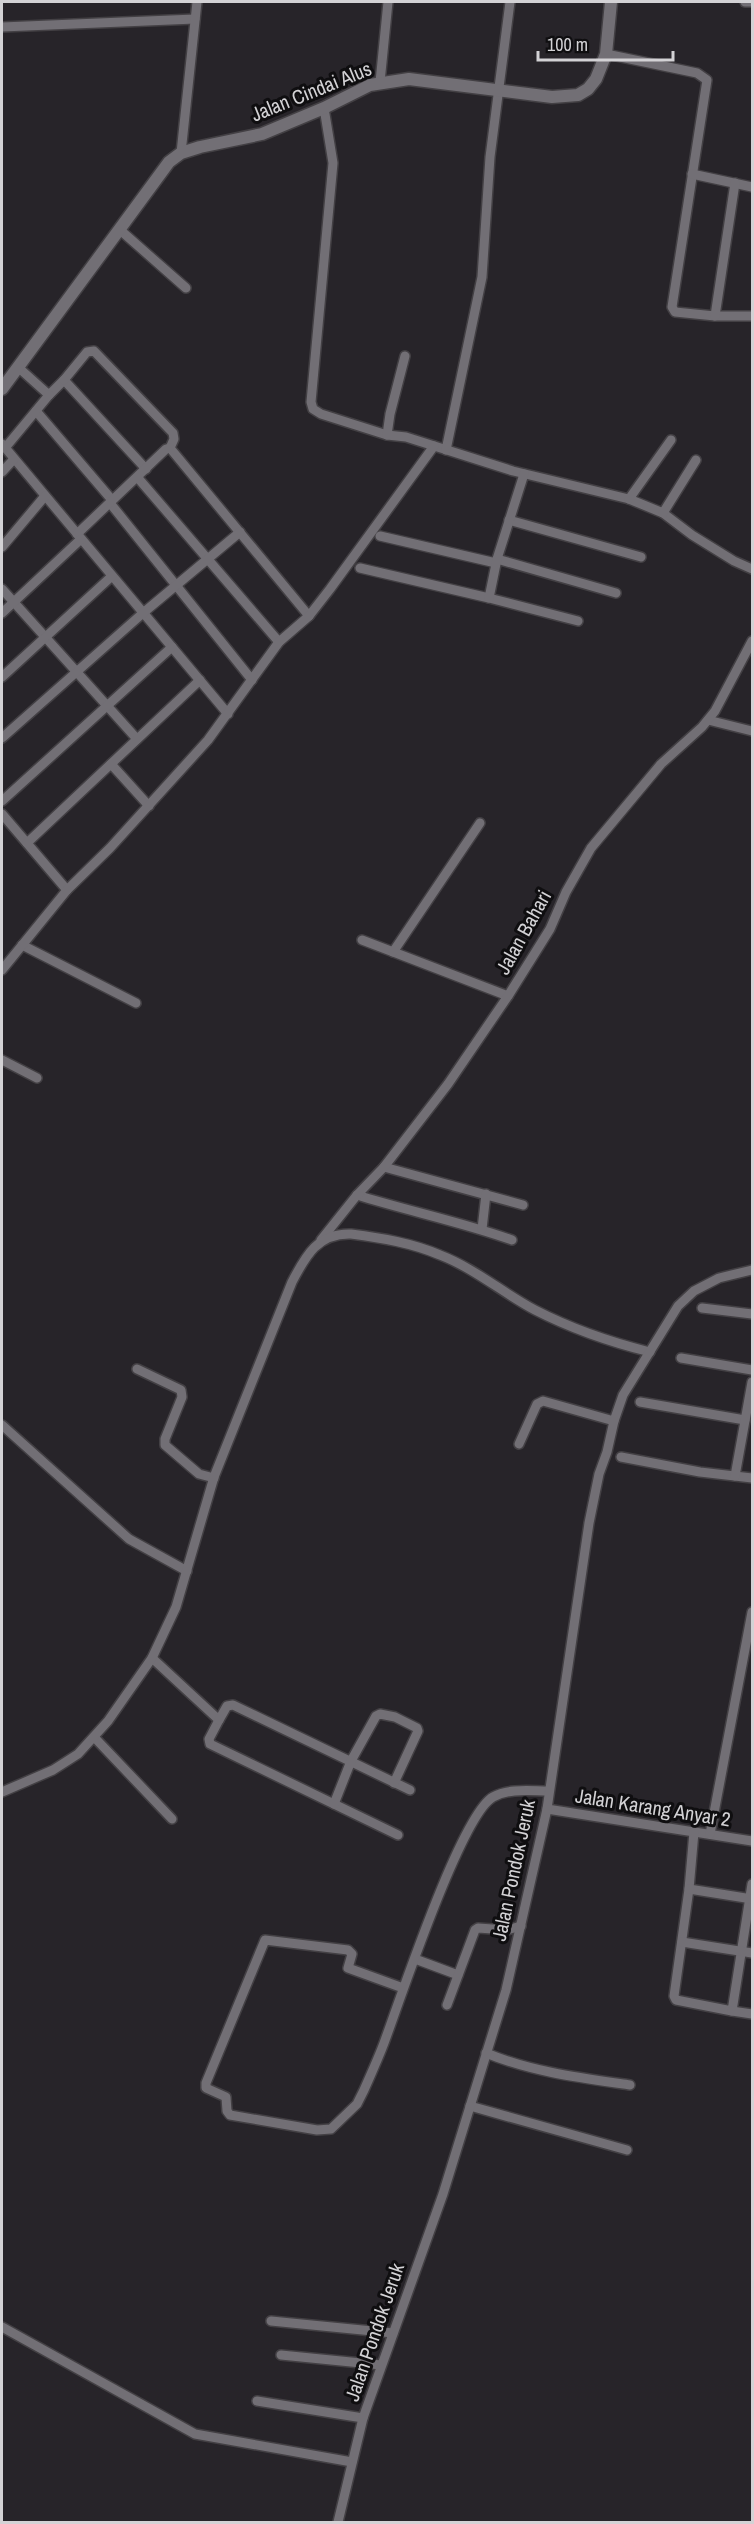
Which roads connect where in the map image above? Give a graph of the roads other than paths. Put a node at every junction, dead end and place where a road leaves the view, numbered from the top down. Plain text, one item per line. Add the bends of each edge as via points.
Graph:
1 (197, 2) edge
2 (388, 2) edge
3 (510, 2) edge
4 (611, 2) edge
5 (745, 2) edge
6 (753, 2) edge
7 (195, 19) junction
8 (2, 27) edge
9 (606, 54) junction
10 (380, 82) junction
11 (497, 90) junction
12 (324, 108) junction
13 (181, 153) junction
14 (692, 174) junction
15 (735, 183) junction
16 (753, 187) edge
17 (119, 229) junction
18 (186, 288) dead end
19 (715, 316) junction
20 (753, 316) edge
21 (405, 356) dead end
22 (19, 368) junction
23 (64, 380) junction
24 (2, 389) edge
25 (49, 395) junction
26 (36, 411) junction
27 (387, 435) junction
28 (671, 440) dead end
29 (3, 446) edge
30 (434, 446) junction
31 (170, 448) junction
32 (446, 450) junction
33 (14, 459) junction
34 (696, 460) dead end
35 (146, 469) junction
36 (2, 472) edge
37 (524, 474) junction
38 (138, 478) junction
39 (45, 496) junction
40 (629, 500) junction
41 (111, 502) junction
42 (663, 513) junction
43 (509, 520) junction
44 (240, 532) junction
45 (380, 536) dead end
46 (79, 537) junction
47 (2, 548) edge
48 (641, 557) dead end
49 (208, 559) junction
50 (496, 561) junction
51 (360, 568) dead end
52 (753, 569) edge
53 (112, 576) junction
54 (177, 585) junction
55 (2, 589) edge
56 (616, 593) dead end
57 (489, 598) junction
58 (13, 603) junction
59 (2, 613) edge
60 (143, 613) junction
61 (309, 616) junction
62 (578, 621) dead end
63 (44, 638) junction
64 (753, 641) edge
65 (279, 642) junction
66 (172, 647) junction
67 (75, 673) junction
68 (2, 677) edge
69 (200, 680) junction
70 (252, 680) junction
71 (105, 707) junction
72 (228, 714) junction
73 (708, 720) junction
74 (753, 731) edge
75 (2, 738) edge
76 (137, 739) junction
77 (111, 764) junction
78 (2, 801) edge
79 (149, 806) junction
80 (2, 814) edge
81 (480, 822) dead end
82 (27, 843) junction
83 (67, 890) junction
84 (362, 939) dead end
85 (22, 945) junction
86 (393, 952) junction
87 (2, 970) edge
88 (508, 996) junction
89 (136, 1003) dead end
90 (2, 1060) edge
91 (37, 1078) dead end
92 (384, 1167) junction
93 (486, 1194) junction
94 (357, 1195) junction
95 (523, 1205) dead end
96 (482, 1229) junction
97 (321, 1240) junction
98 (512, 1240) dead end
99 (753, 1270) edge
100 (702, 1308) dead end
101 (753, 1314) edge
102 (650, 1352) junction
103 (681, 1358) dead end
104 (137, 1370) dead end
105 (753, 1370) edge
106 (753, 1382) edge
107 (640, 1402) dead end
108 (745, 1420) junction
109 (614, 1421) junction
110 (2, 1425) edge
111 (519, 1444) dead end
112 (621, 1457) dead end
113 (735, 1476) junction
114 (214, 1478) junction
115 (753, 1478) edge
116 (187, 1570) junction
117 (753, 1612) edge
118 (152, 1658) junction
119 (219, 1720) junction
120 (94, 1737) junction
121 (351, 1761) junction
122 (394, 1783) junction
123 (410, 1790) dead end
124 (548, 1791) junction
125 (2, 1792) edge
126 (334, 1804) junction
127 (547, 1809) junction
128 (172, 1819) dead end
129 (694, 1832) junction
130 (710, 1834) junction
131 (398, 1835) dead end
132 (753, 1841) edge
133 (753, 1884) edge
134 (689, 1889) junction
135 (751, 1899) edge
136 (521, 1926) junction
137 (682, 1942) junction
138 (741, 1952) junction
139 (753, 1953) edge
140 (415, 1959) junction
141 (458, 1975) junction
142 (403, 1988) junction
143 (447, 2005) dead end
144 (732, 2011) junction
145 (753, 2014) edge
146 (486, 2053) junction
147 (630, 2085) dead end
148 (470, 2106) junction
149 (627, 2150) dead end
150 (272, 2321) dead end
151 (2, 2327) edge
152 (393, 2333) junction
153 (281, 2355) dead end
154 (381, 2365) junction
155 (257, 2401) dead end
156 (363, 2418) junction
157 (352, 2462) junction
158 (338, 2523) edge

1 - 7 street
2 - 10 street
3 - 11 street
4 - 9 street, Jalan Cindai Alus
5 - 6 street
7 - 8 street
7 - 13 street
9 - 11 street, Jalan Cindai Alus via 596,79 578,95 552,97
9 - 14 street via 697,73 707,80
10 - 11 street, Jalan Cindai Alus via 409,79
10 - 12 street, Jalan Cindai Alus
11 - 32 street via 482,277
12 - 13 street, Jalan Cindai Alus via 262,134
12 - 27 street via 333,163 313,408
13 - 17 street via 169,162
14 - 15 street
14 - 19 street via 672,308 675,312
15 - 16 street
15 - 19 street
17 - 18 street
17 - 22 street
19 - 20 street
21 - 27 street
22 - 24 street
22 - 25 street
23 - 25 street
23 - 31 street via 87,352 94,351 173,433
23 - 35 street
25 - 26 street
26 - 29 street
26 - 41 street
27 - 30 street
28 - 40 street
29 - 33 street
30 - 32 street
30 - 61 street
31 - 35 street
31 - 44 street
32 - 37 street
33 - 36 street
33 - 39 street
34 - 42 street
35 - 38 street
37 - 40 street
37 - 43 street
38 - 41 street
38 - 49 street
39 - 46 street
39 - 47 street
40 - 42 street
41 - 46 street
41 - 54 street
42 - 52 street via 692,535
43 - 48 street
43 - 50 street
44 - 49 street
44 - 61 street
45 - 50 street
46 - 53 street
46 - 58 street
49 - 54 street
49 - 65 street
50 - 56 street
50 - 57 street
51 - 57 street
53 - 60 street
53 - 63 street
54 - 60 street
54 - 70 street
55 - 58 street
57 - 62 street
58 - 59 street
58 - 63 street
60 - 66 street
60 - 67 street
61 - 65 street
63 - 67 street
63 - 68 street
64 - 73 street, Jalan Bahari
65 - 70 street
66 - 69 street
66 - 71 street
67 - 71 street
67 - 75 street
69 - 72 street
69 - 76 street
70 - 72 street
71 - 76 street
71 - 78 street
72 - 79 street
73 - 74 street
73 - 88 street, Jalan Bahari via 661,764 591,848 550,929
76 - 77 street
77 - 79 street
77 - 82 street
79 - 83 street
80 - 82 street
81 - 86 street
82 - 83 street
83 - 85 street
84 - 86 street
85 - 87 street
85 - 89 street
86 - 88 street
88 - 92 street, Jalan Bahari via 448,1084
90 - 91 street
92 - 93 street
92 - 94 street, Jalan Bahari
93 - 95 street
93 - 96 street
94 - 96 street
94 - 97 street, Jalan Bahari
96 - 98 street
97 - 102 street via 351,1233 430,1251 563,1323 601,1340
97 - 114 street, Jalan Bahari via 309,1252 292,1282
99 - 102 street, Jalan Pondok Jeruk via 718,1278 694,1291 678,1306
100 - 101 street
102 - 109 street, Jalan Pondok Jeruk via 623,1395
103 - 105 street
104 - 114 street via 181,1390 165,1445 199,1474
106 - 108 street
107 - 108 street
108 - 113 street
109 - 111 street via 543,1401 537,1404
109 - 124 street, Jalan Pondok Jeruk via 589,1523
110 - 116 street via 129,1539
112 - 113 street
113 - 115 street
114 - 116 street, Jalan Bahari
116 - 118 street, Jalan Bahari via 172,1616
117 - 130 street
118 - 119 street
118 - 120 street, Jalan Bahari
119 - 121 street via 227,1706 233,1704
119 - 126 street via 210,1744
120 - 125 street, Jalan Bahari via 78,1754 53,1770
120 - 128 street
121 - 122 street
121 - 122 street via 376,1716 395,1717 417,1728 417,1737
121 - 126 street
122 - 123 street
124 - 127 street, Jalan Pondok Jeruk
124 - 140 street via 510,1792 494,1796 480,1808
126 - 131 street
127 - 129 street, Jalan Karang Anyar 2
127 - 136 street, Jalan Pondok Jeruk
129 - 130 street, Jalan Karang Anyar 2
129 - 134 street
130 - 132 street, Jalan Karang Anyar 2
133 - 135 street
134 - 135 street
134 - 137 street
135 - 138 street
136 - 141 street via 507,1930 478,1928
136 - 146 street, Jalan Pondok Jeruk
137 - 138 street
137 - 144 street via 674,1999
138 - 139 street
138 - 144 street
140 - 141 street
140 - 142 street
141 - 143 street
142 - 142 street via 361,2097 331,2129 230,2115 226,2097 206,2088 265,1940 348,1950 352,1954 348,1968
144 - 145 street
146 - 147 street via 570,2077
146 - 148 street, Jalan Pondok Jeruk
148 - 149 street
148 - 152 street, Jalan Pondok Jeruk
150 - 152 street
151 - 157 street via 195,2434
152 - 154 street, Jalan Pondok Jeruk
153 - 154 street
154 - 156 street, Jalan Pondok Jeruk
155 - 156 street
156 - 157 street, Jalan Pondok Jeruk
157 - 158 street, Jalan Pondok Jeruk

